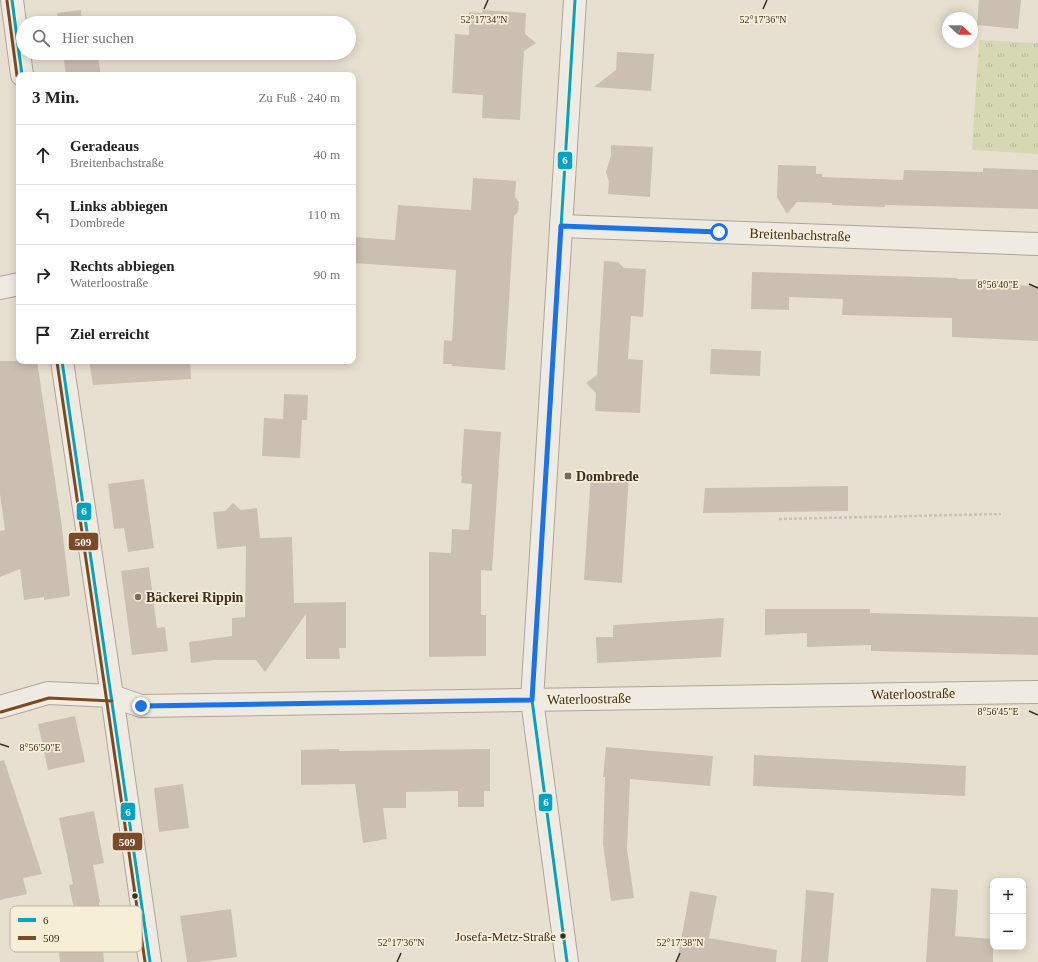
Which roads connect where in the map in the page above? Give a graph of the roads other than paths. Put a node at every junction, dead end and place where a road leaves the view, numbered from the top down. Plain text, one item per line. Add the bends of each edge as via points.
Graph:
1 (12, 0) edge
2 (575, 0) edge
3 (16, 30) edge
4 (20, 60) edge
5 (22, 72) edge
6 (561, 226) junction
7 (1038, 244) edge
8 (16, 285) edge
9 (0, 288) edge
10 (62, 364) edge
11 (1038, 692) edge
12 (112, 696) junction
13 (532, 700) junction
14 (0, 706) edge
15 (150, 962) edge
16 (567, 962) edge

1 - 3 street
2 - 6 street
4 - 5 street
6 - 7 street, Breitenbachstraße
6 - 13 street
8 - 9 street
10 - 12 street
11 - 13 street, Waterloostraße
12 - 13 street, Waterloostraße via 141,706
12 - 14 street, Waterloostraße via 48,693
12 - 15 street
13 - 16 street

